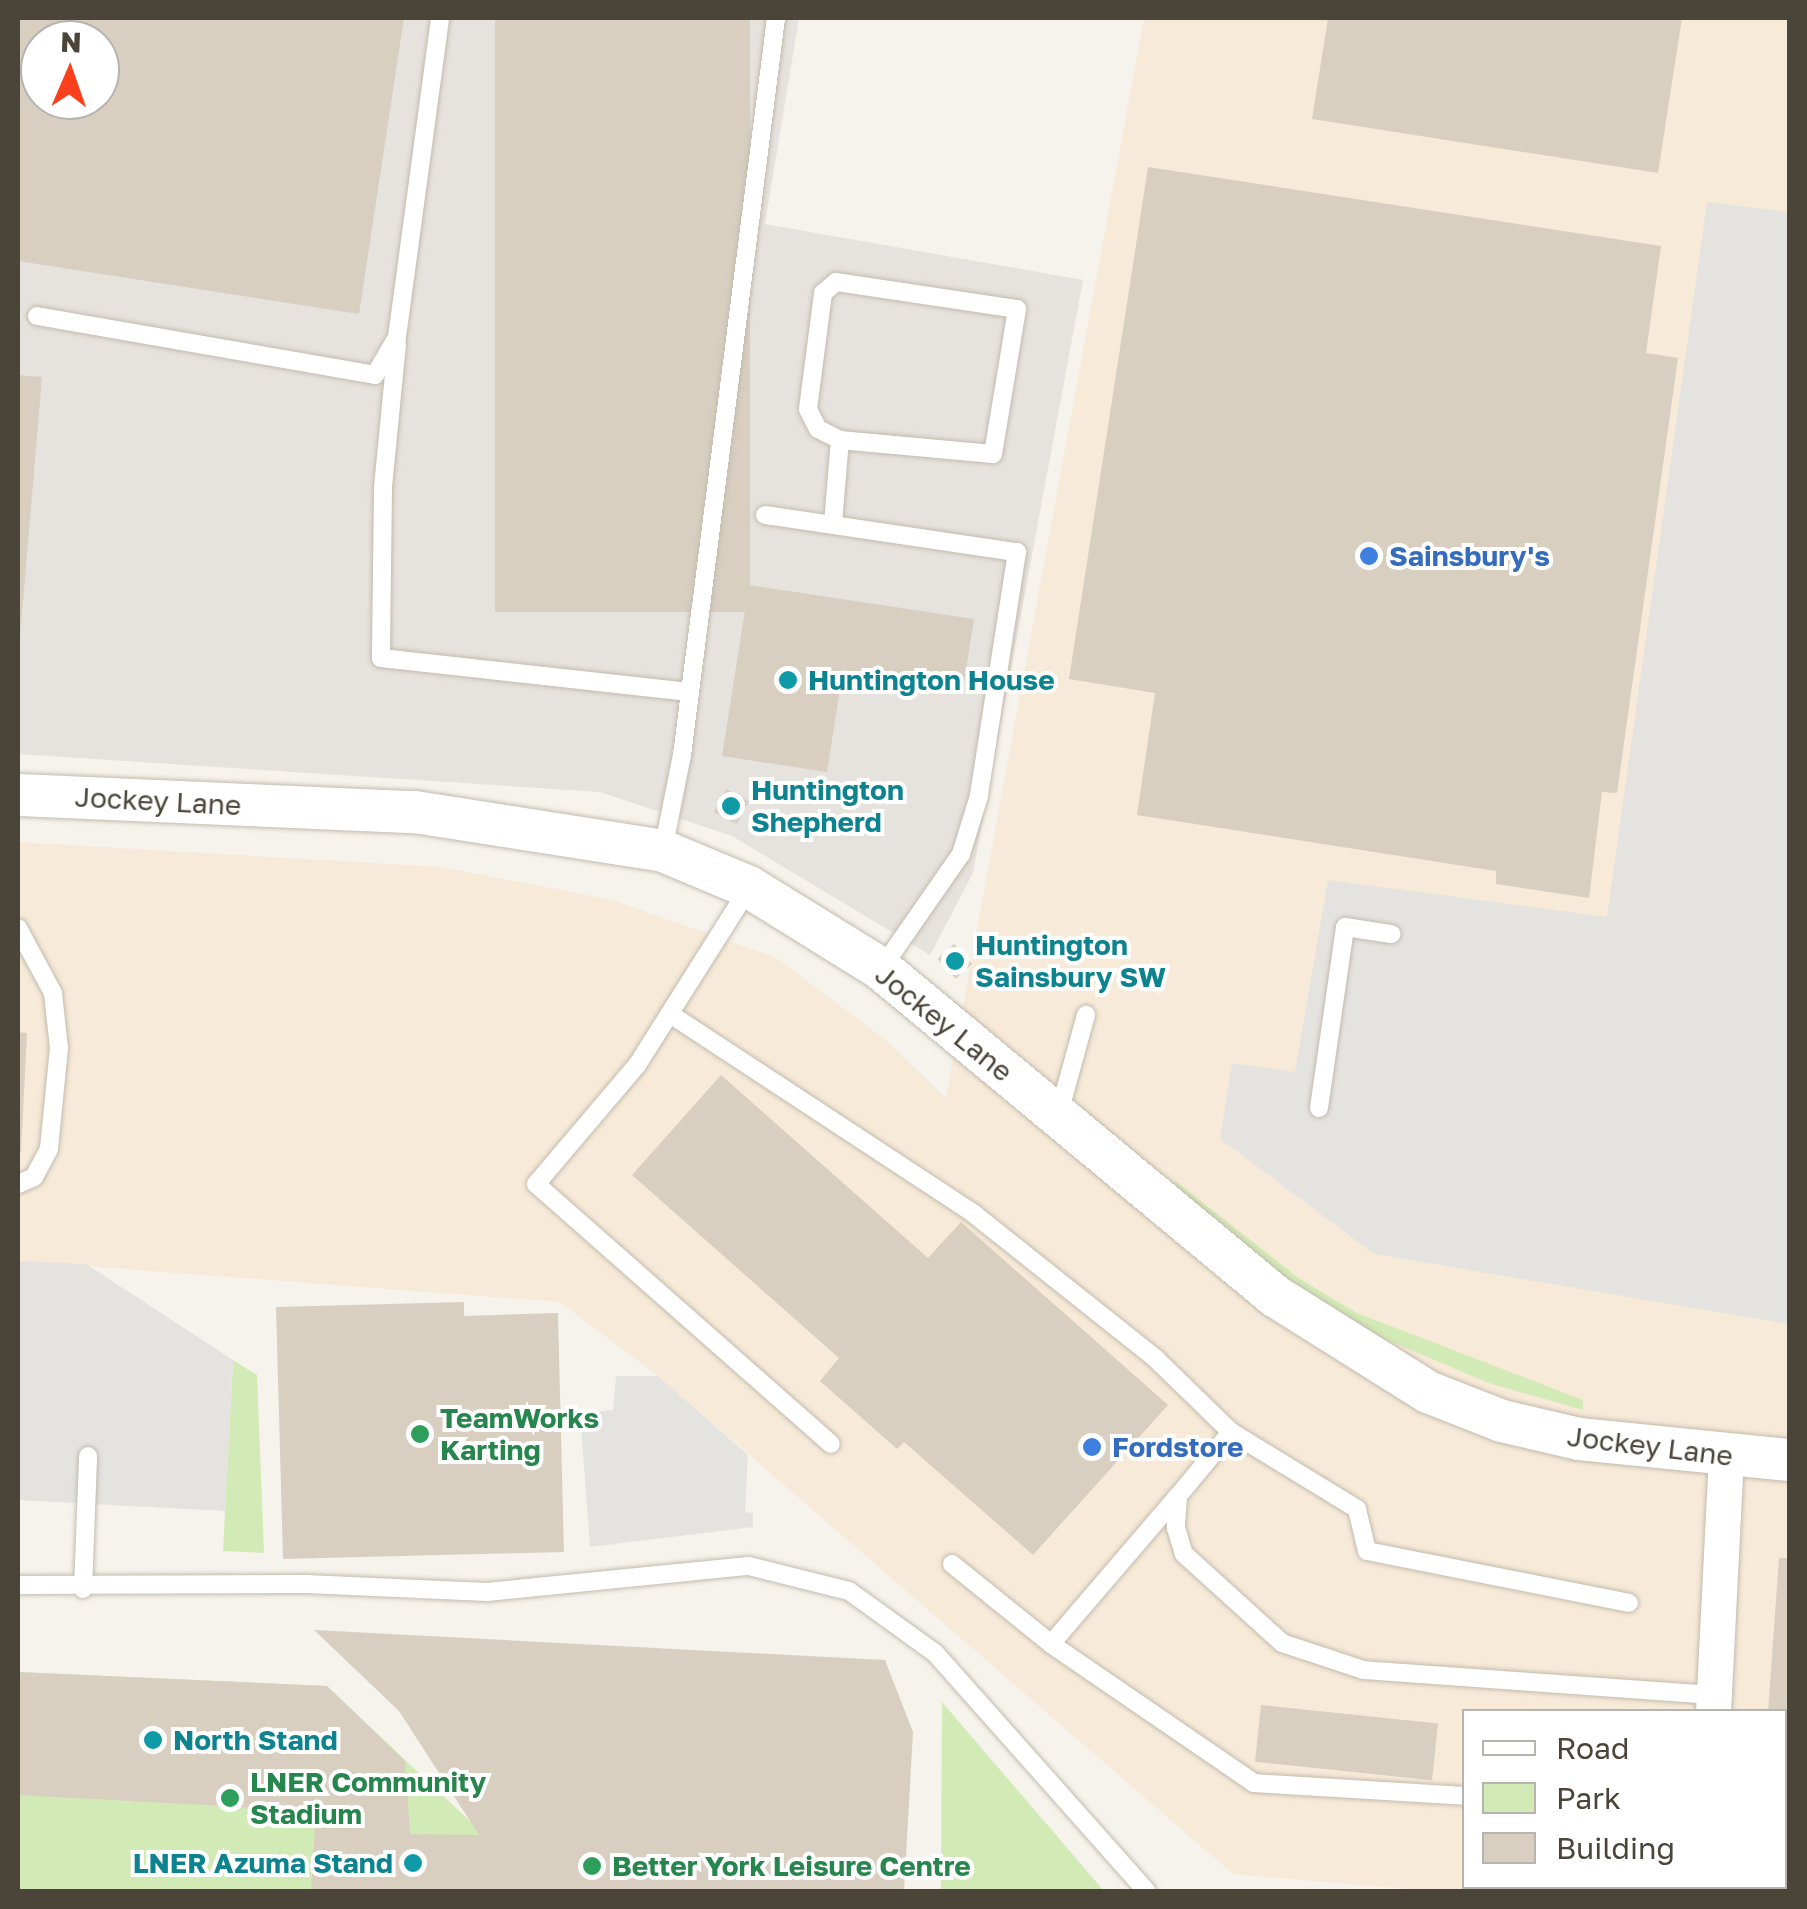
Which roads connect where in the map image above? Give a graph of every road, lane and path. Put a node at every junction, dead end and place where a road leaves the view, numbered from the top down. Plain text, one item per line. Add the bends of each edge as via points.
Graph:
1 (440, 18) edge
2 (776, 18) edge
3 (37, 316) dead end
4 (397, 337) junction
5 (840, 440) junction
6 (765, 514) dead end
7 (832, 523) junction
8 (690, 692) junction
9 (18, 795) edge
10 (663, 851) junction
11 (749, 888) junction
12 (18, 928) edge
13 (1391, 934) dead end
14 (881, 969) junction
15 (670, 1014) junction
16 (1086, 1015) dead end
17 (1319, 1108) dead end
18 (1058, 1118) junction
19 (18, 1184) edge
20 (1231, 1432) junction
21 (831, 1444) dead end
22 (88, 1456) dead end
23 (1726, 1457) junction
24 (1790, 1460) edge
25 (1178, 1496) junction
26 (952, 1564) dead end
27 (18, 1585) edge
28 (83, 1588) junction
29 (1629, 1603) dead end
30 (1051, 1644) junction
31 (1713, 1703) edge
32 (1462, 1796) edge
33 (1148, 1892) edge

1 - 4 lane
2 - 8 lane
3 - 4 lane via 375,375
4 - 8 lane via 383,488 381,658
5 - 5 lane via 818,429 808,409 823,294 836,282 1016,309 993,454
5 - 7 lane
6 - 7 lane
7 - 14 lane via 1016,552 975,810 960,854
8 - 10 lane
9 - 10 street, Jockey Lane via 415,812
10 - 11 street, Jockey Lane
11 - 14 street, Jockey Lane
11 - 15 lane
12 - 19 lane via 53,993 59,1048 49,1149 34,1177
13 - 17 lane via 1345,927
14 - 18 street, Jockey Lane
15 - 20 lane via 974,1214 1156,1359
15 - 21 lane via 637,1065 536,1184
16 - 18 lane
18 - 23 street, Jockey Lane via 1274,1296 1428,1392 1502,1421 1579,1439
20 - 25 lane
20 - 29 lane via 1357,1508 1367,1551
22 - 28 lane
23 - 24 street, Jockey Lane
23 - 31 street
25 - 30 lane
25 - 31 lane via 1184,1554 1282,1643 1363,1670
26 - 30 lane
27 - 28 lane
28 - 33 lane via 306,1584 487,1592 749,1566 849,1591 935,1653
30 - 32 lane via 1254,1782

